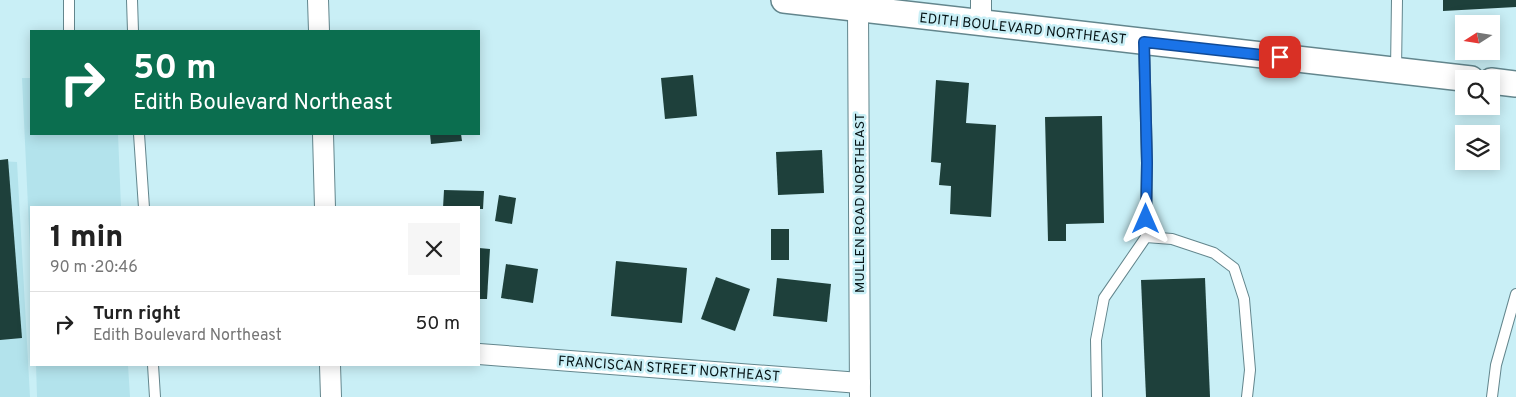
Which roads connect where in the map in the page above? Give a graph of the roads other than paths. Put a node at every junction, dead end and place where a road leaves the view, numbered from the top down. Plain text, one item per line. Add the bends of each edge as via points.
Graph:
1 (69, 0) edge
2 (132, 0) edge
3 (318, 0) edge
4 (784, 0) edge
5 (1396, 0) edge
6 (858, 9) junction
7 (981, 12) edge
8 (69, 30) edge
9 (133, 30) edge
10 (319, 30) edge
11 (1144, 42) junction
12 (1396, 70) junction
13 (1455, 77) edge
14 (1500, 82) edge
15 (1516, 84) edge
16 (139, 135) edge
17 (323, 135) edge
18 (144, 206) edge
19 (325, 206) edge
20 (1146, 237) junction
21 (1516, 294) edge
22 (480, 354) edge
23 (153, 366) edge
24 (330, 366) edge
25 (860, 390) edge
26 (155, 397) edge
27 (331, 397) edge
28 (1097, 397) edge
29 (1247, 397) edge
30 (1492, 397) edge

1 - 8 lane
2 - 9 lane
3 - 10 street
4 - 6 street, EDITH BOULEVARD NORTHEAST
5 - 12 lane
6 - 7 street, EDITH BOULEVARD NORTHEAST
6 - 25 street, MULLEN ROAD NORTHEAST
7 - 11 street, EDITH BOULEVARD NORTHEAST
11 - 12 street, EDITH BOULEVARD NORTHEAST
11 - 20 lane
12 - 13 street, EDITH BOULEVARD NORTHEAST
14 - 15 street
16 - 18 lane
17 - 19 street
20 - 28 lane via 1104,298 1096,340
20 - 29 lane via 1172,239 1214,253 1234,268 1244,299 1250,370
21 - 30 lane via 1496,365
22 - 25 street, FRANCISCAN STREET NORTHEAST
23 - 26 lane
24 - 27 street

